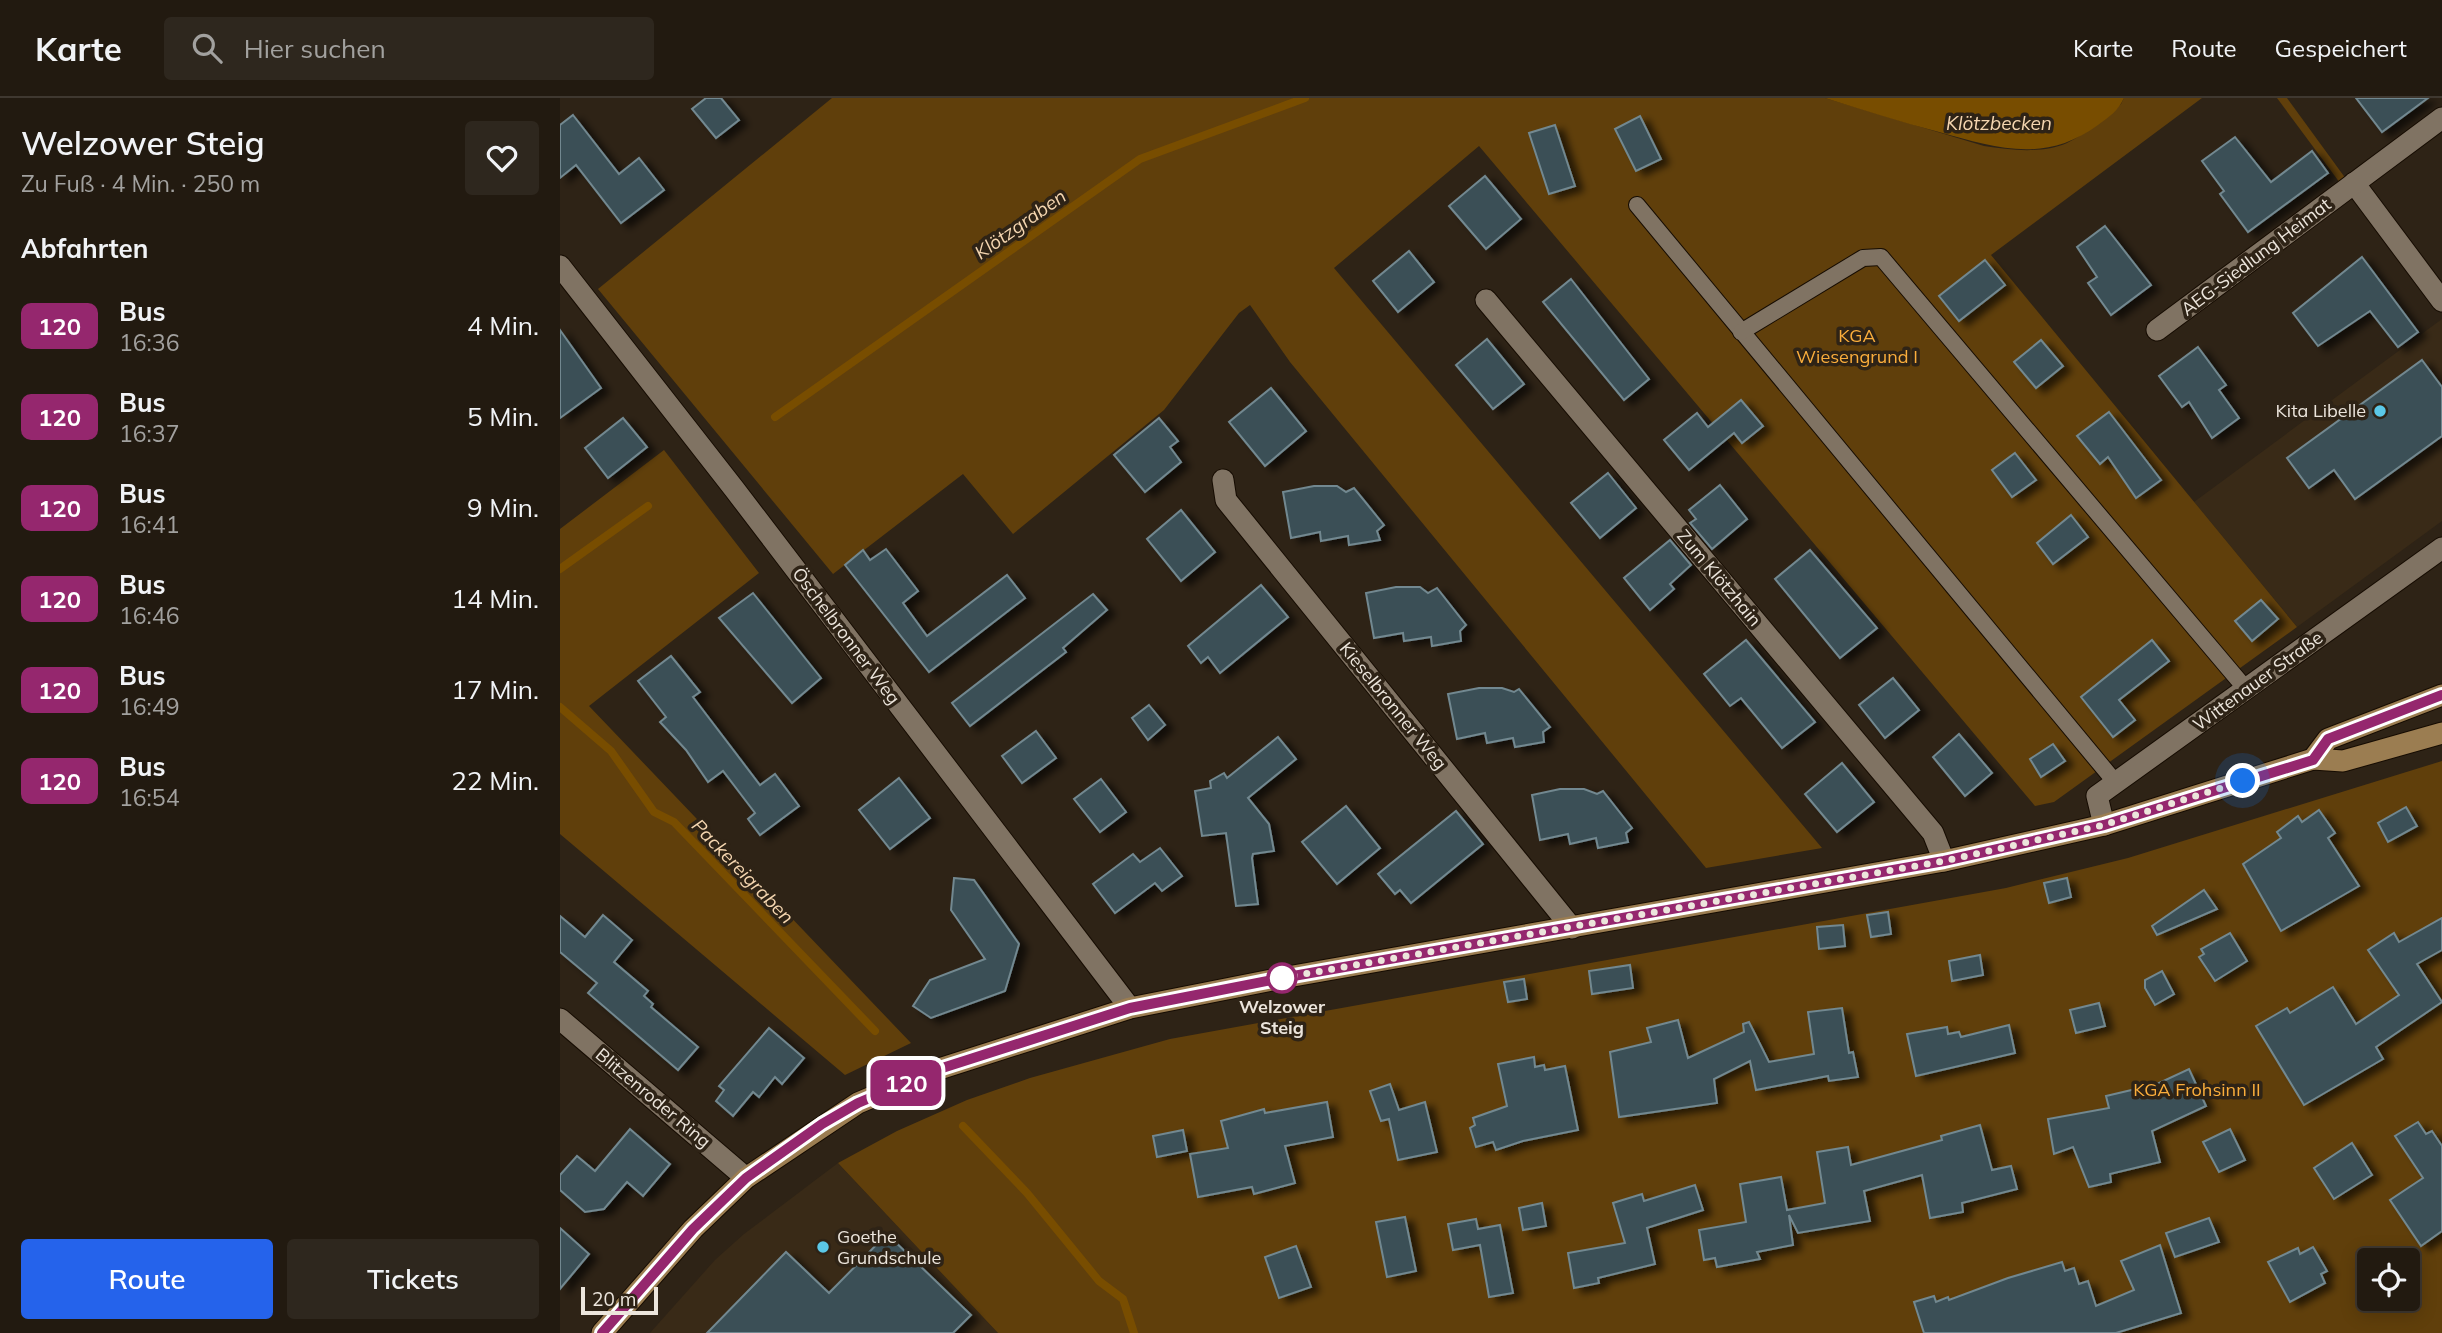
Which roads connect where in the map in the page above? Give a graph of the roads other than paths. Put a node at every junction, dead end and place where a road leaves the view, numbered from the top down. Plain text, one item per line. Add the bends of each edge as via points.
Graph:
1 (2442, 118) edge
2 (2354, 183) junction
3 (1637, 205) dead end
4 (560, 266) edge
5 (1486, 300) dead end
6 (2442, 302) edge
7 (2157, 330) dead end
8 (1741, 332) junction
9 (1223, 480) dead end
10 (2442, 548) edge
11 (2246, 689) junction
12 (2442, 695) edge
13 (2442, 733) edge
14 (2313, 760) junction
15 (2116, 783) junction
16 (2104, 825) junction
17 (1944, 861) junction
18 (1572, 928) junction
19 (1130, 1008) junction
20 (560, 1019) edge
21 (746, 1178) junction
22 (602, 1333) edge

1 - 2 street, AEG-Siedlung Heimat
2 - 6 street
2 - 7 street, AEG-Siedlung Heimat
3 - 8 lane
4 - 19 street, Öschelbronner Weg
5 - 17 street, Zum Klötzhain via 1933,833
8 - 11 lane via 1863,258 1881,257
8 - 15 lane
9 - 18 street, Kieselbronner Weg via 1226,500
10 - 11 street, Wittenauer Straße
11 - 15 street, Wittenauer Straße
12 - 14 street via 2328,739
13 - 14 street via 2343,761
14 - 16 street
15 - 16 street, Wittenauer Straße via 2097,796
16 - 17 street
17 - 18 street
18 - 19 street
19 - 21 street via 936,1070 858,1103
20 - 21 street, Blitzenroder Ring
21 - 22 street via 693,1229

